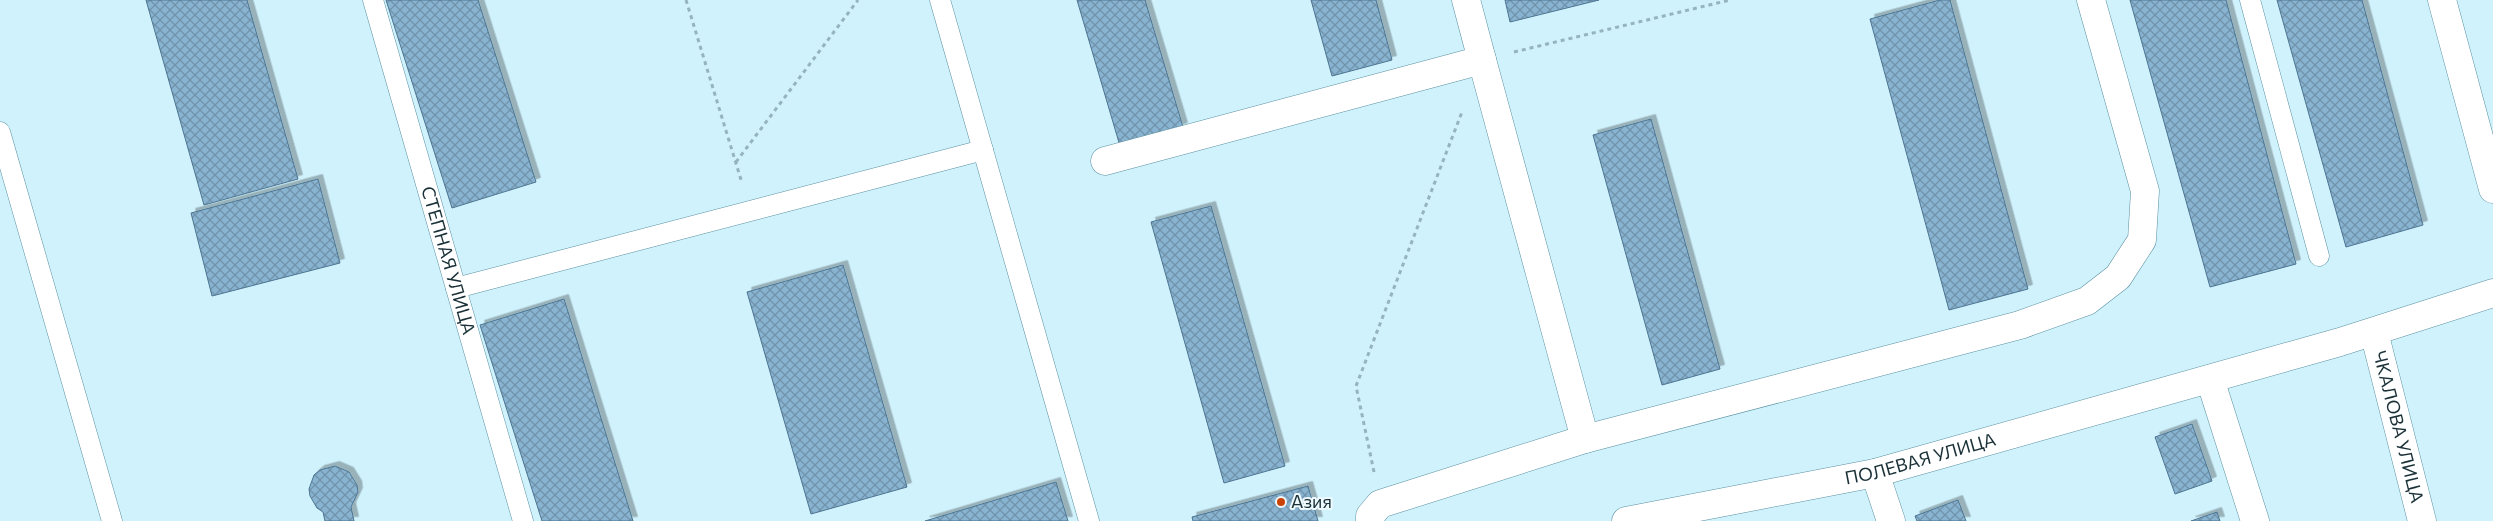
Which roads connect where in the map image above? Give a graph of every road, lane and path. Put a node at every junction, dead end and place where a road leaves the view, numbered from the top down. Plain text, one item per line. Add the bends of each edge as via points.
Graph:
1 (373, 0) edge
2 (686, 0) edge
3 (858, 0) edge
4 (940, 0) edge
5 (1466, 0) edge
6 (1730, 0) edge
7 (2090, 0) edge
8 (2250, 0) edge
9 (2442, 0) edge
10 (1482, 60) junction
11 (1464, 106) dead end
12 (0, 132) edge
13 (983, 150) junction
14 (1105, 161) dead end
15 (736, 162) junction
16 (2493, 188) edge
17 (751, 211) junction
18 (2319, 256) dead end
19 (456, 288) junction
20 (2493, 294) edge
21 (2374, 332) junction
22 (2210, 378) junction
23 (1585, 439) junction
24 (1875, 473) junction
25 (1375, 512) edge
26 (112, 521) edge
27 (523, 521) edge
28 (1089, 521) edge
29 (1628, 521) edge
30 (1891, 521) edge
31 (2255, 521) edge
32 (2422, 521) edge

1 - 19 lane, СТЕПНАЯ УЛИЦА
2 - 15 path
3 - 15 path
4 - 13 lane
5 - 10 street
6 - 10 path
7 - 23 street via 2145,191 2142,240 2118,277 2087,301 2020,325
8 - 18 lane
9 - 16 street
10 - 14 street
10 - 23 street
11 - 25 path via 1356,386
12 - 26 lane
13 - 17 lane
13 - 28 lane
15 - 17 path
17 - 19 lane
19 - 27 lane, СТЕПНАЯ УЛИЦА
20 - 21 street, ПОЛЕВАЯ УЛИЦА
21 - 22 street, ПОЛЕВАЯ УЛИЦА
21 - 32 street, ЧКАЛОВА УЛИЦА
22 - 24 street, ПОЛЕВАЯ УЛИЦА
22 - 31 street
23 - 25 street
24 - 29 street, ПОЛЕВАЯ УЛИЦА
24 - 30 street

